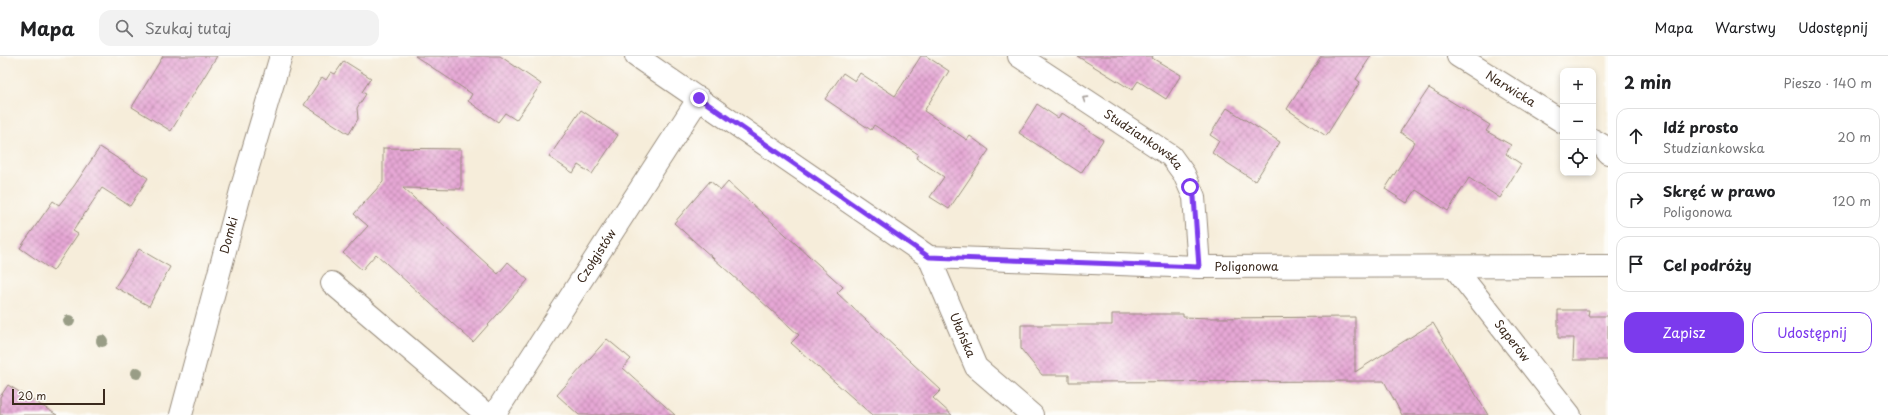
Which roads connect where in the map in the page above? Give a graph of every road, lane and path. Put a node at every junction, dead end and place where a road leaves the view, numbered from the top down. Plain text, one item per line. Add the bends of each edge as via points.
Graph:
1 (281, 56) edge
2 (636, 56) edge
3 (1019, 56) edge
4 (1458, 56) edge
5 (699, 98) junction
6 (1560, 120) edge
7 (1596, 142) edge
8 (1608, 152) edge
9 (929, 257) junction
10 (1608, 266) edge
11 (1199, 267) junction
12 (1454, 267) junction
13 (332, 283) dead end
14 (182, 415) edge
15 (487, 415) edge
16 (494, 415) edge
17 (1032, 415) edge
18 (1570, 415) edge

1 - 14 street, Domki via 242,187
2 - 5 street
11 -> 3 street, Studziankowska via 1194,197 1184,174 1172,156
4 - 6 street, Narwicka
5 - 9 street
5 - 16 street, Czołgistów
7 - 8 street
9 - 11 street, Poligonowa
9 - 17 street, Ułańska via 976,367
10 - 12 street, Poligonowa
11 - 12 street, Poligonowa
12 - 18 street, Saperów
13 - 15 street

